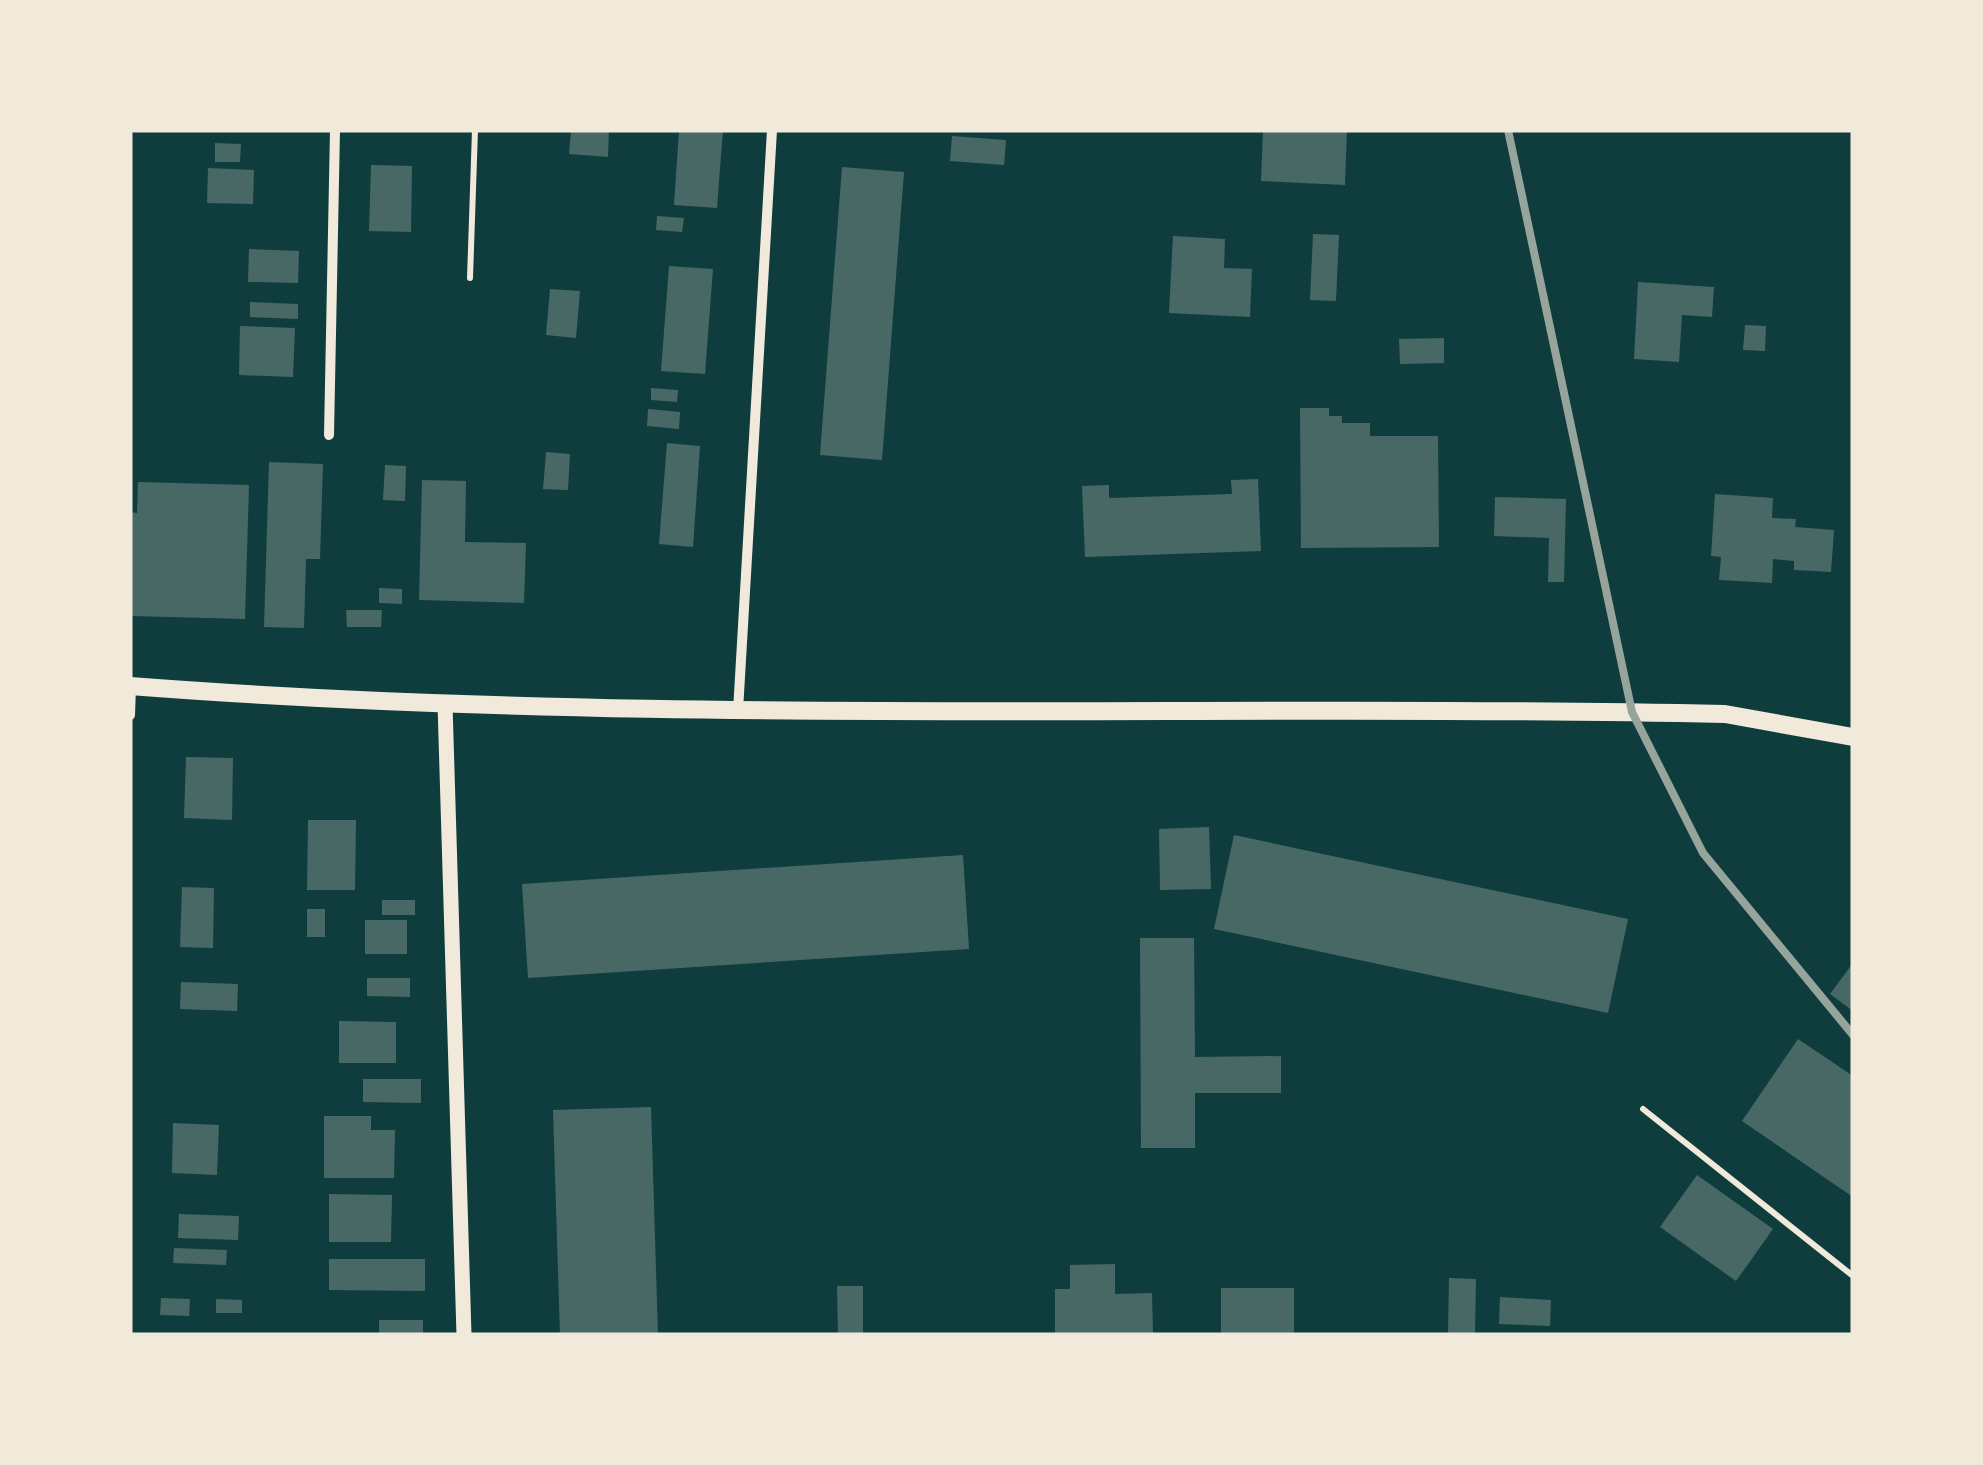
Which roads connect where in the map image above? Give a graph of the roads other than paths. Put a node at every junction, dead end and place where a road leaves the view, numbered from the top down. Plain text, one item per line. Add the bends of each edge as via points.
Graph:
1 (335, 130) edge
2 (475, 130) edge
3 (772, 130) edge
4 (470, 278) dead end
5 (329, 435) dead end
6 (131, 686) edge
7 (446, 704) junction
8 (738, 711) junction
9 (130, 715) edge
10 (1853, 738) edge
11 (1643, 1109) dead end
12 (1853, 1276) edge
13 (464, 1335) edge

1 - 5 street
2 - 4 lane
3 - 8 street
6 - 7 main road
6 - 9 street
7 - 8 main road
7 - 13 street
8 - 10 main road via 1725,714
11 - 12 lane

